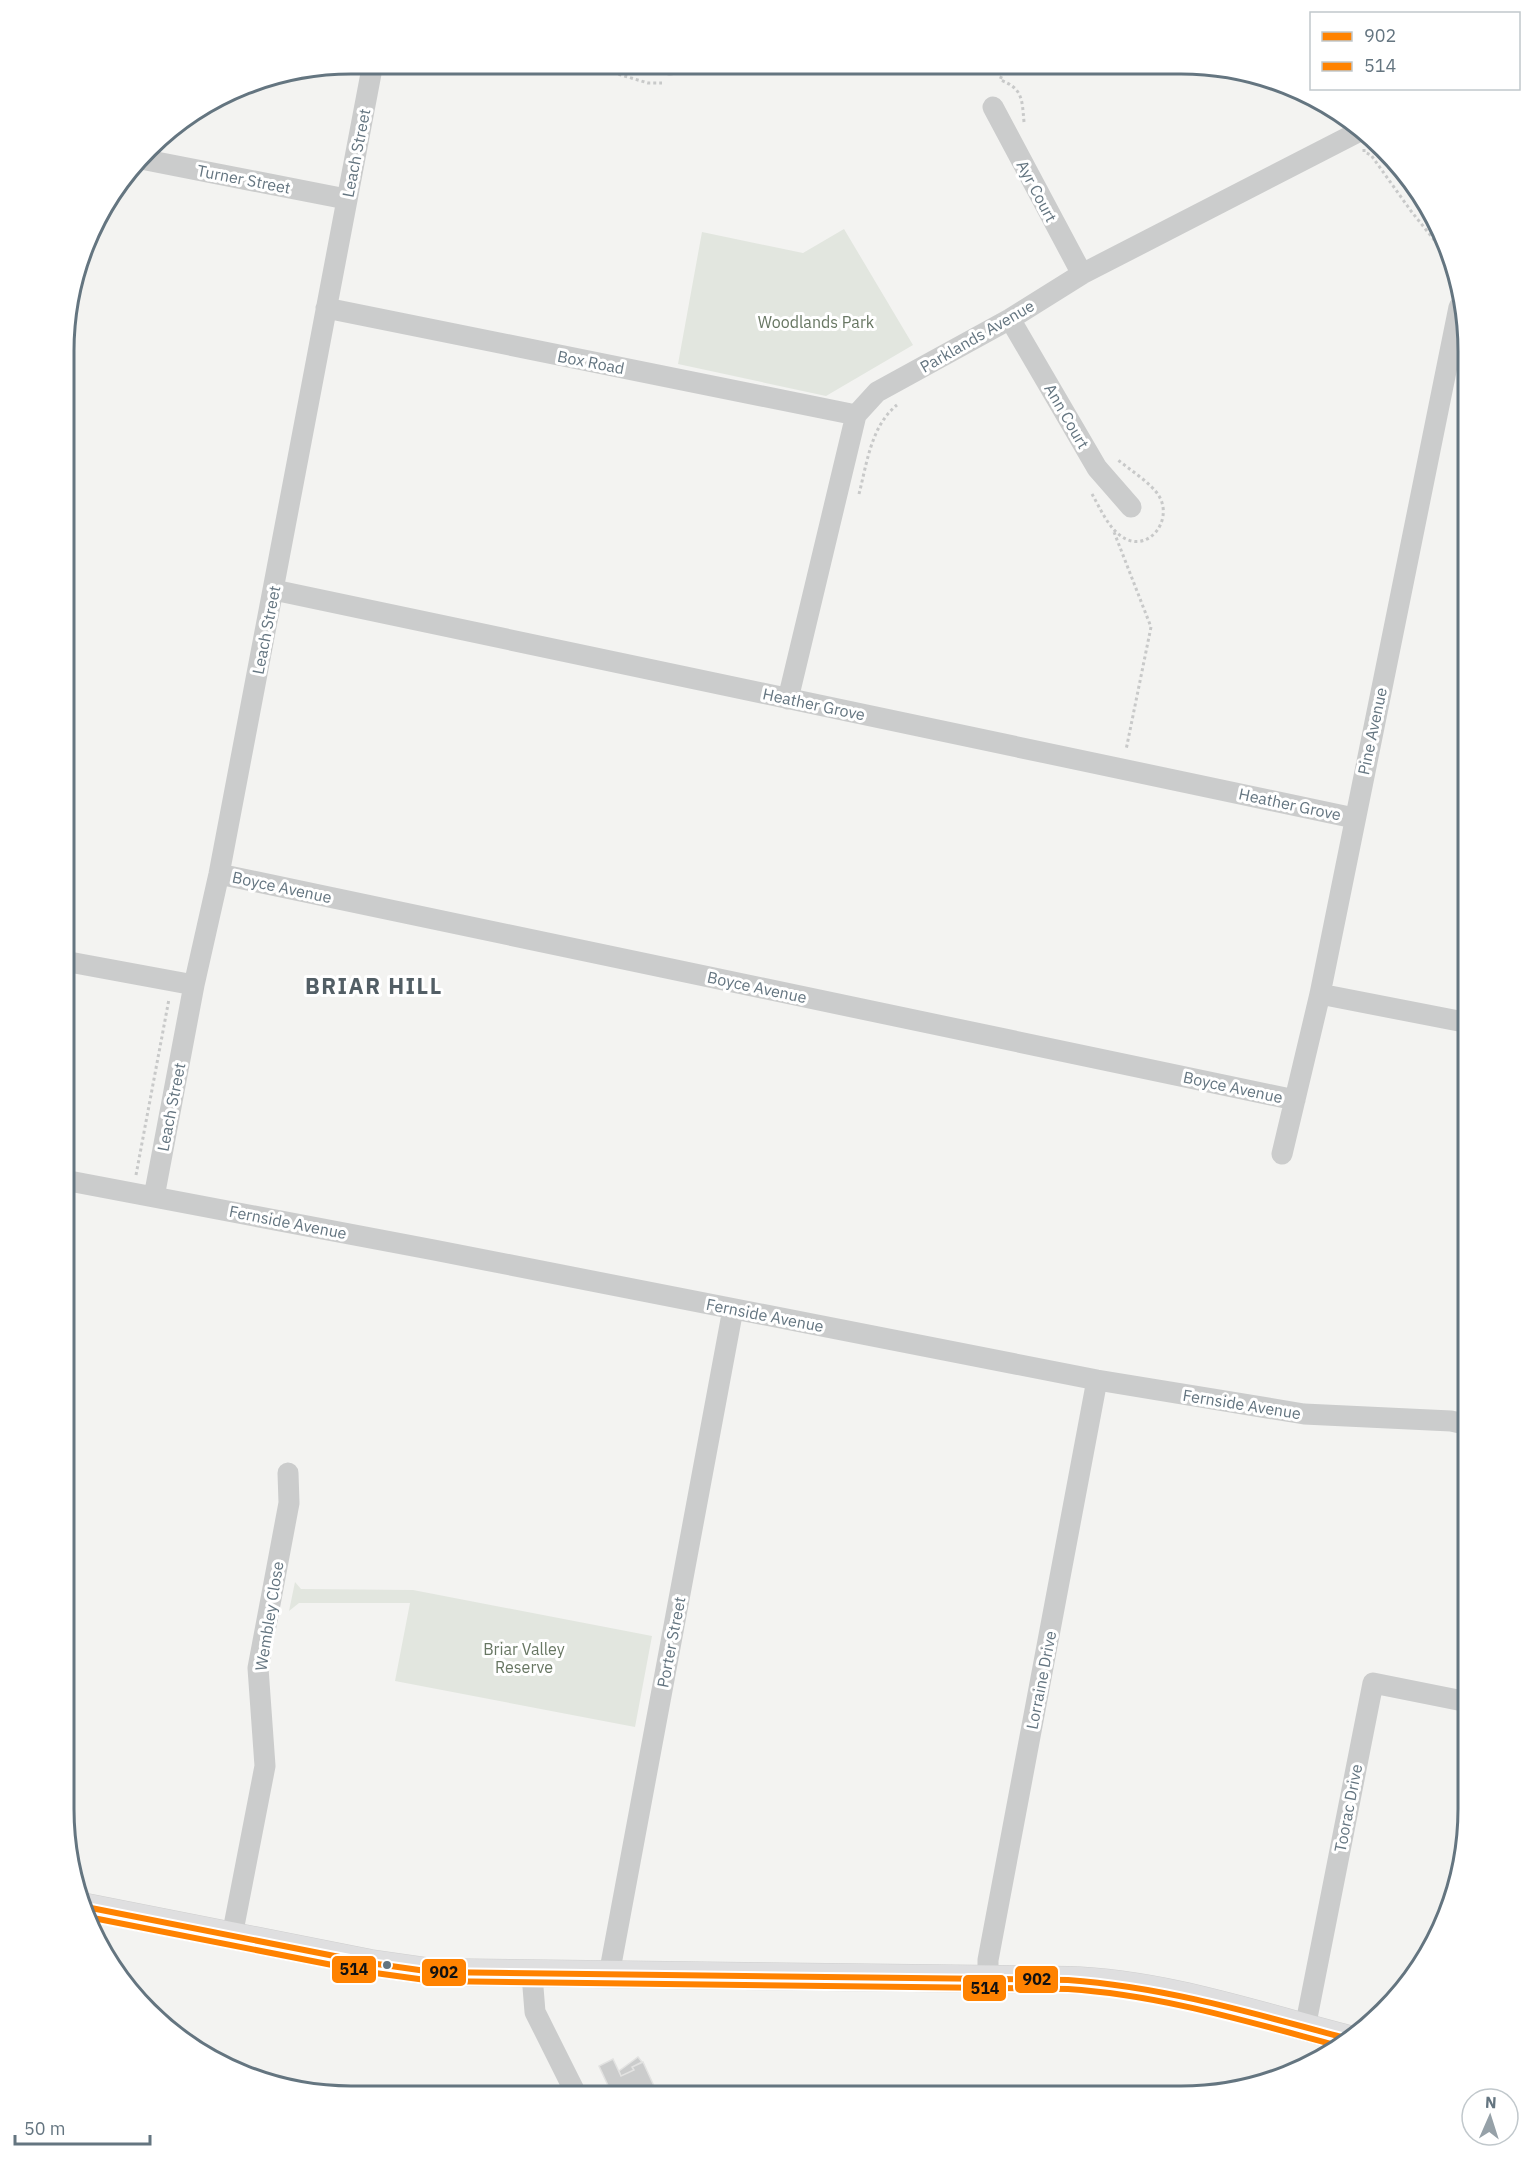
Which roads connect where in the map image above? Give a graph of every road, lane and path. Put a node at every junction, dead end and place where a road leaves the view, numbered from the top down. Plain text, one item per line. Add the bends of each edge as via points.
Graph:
1 (372, 74) edge
2 (618, 74) edge
3 (662, 74) edge
4 (1002, 74) edge
5 (993, 107) dead end
6 (1335, 120) edge
7 (1332, 126) dead end
8 (1024, 129) dead end
9 (1354, 134) edge
10 (1361, 139) edge
11 (149, 161) edge
12 (346, 199) junction
13 (1436, 242) edge
14 (1082, 274) junction
15 (326, 308) junction
16 (1010, 319) junction
17 (1457, 319) edge
18 (856, 416) junction
19 (1131, 507) dead end
20 (1113, 528) dead end
21 (274, 590) junction
22 (788, 699) junction
23 (1122, 769) junction
24 (1354, 818) junction
25 (219, 874) junction
26 (74, 963) edge
27 (194, 985) junction
28 (1320, 994) junction
29 (1459, 1021) edge
30 (1295, 1100) junction
31 (1282, 1154) dead end
32 (74, 1182) edge
33 (154, 1197) junction
34 (734, 1309) junction
35 (1097, 1380) junction
36 (1459, 1423) edge
37 (288, 1473) dead end
38 (1459, 1700) edge
39 (92, 1907) edge
40 (232, 1936) junction
41 (532, 1975) junction
42 (609, 1975) junction
43 (987, 1979) junction
44 (1305, 2028) junction
45 (1339, 2036) edge
46 (572, 2086) edge

1 - 12 street, Leach Street
2 - 3 path via 648,83
4 - 8 path via 1000,80 1011,84 1022,100
5 - 14 street, Ayr Court
6 - 7 path
9 - 14 street, Parklands Avenue
10 - 13 path via 1364,152 1371,155
11 - 12 street, Turner Street
12 - 15 street, Leach Street
14 - 16 street, Parklands Avenue
15 - 18 street, Box Road
15 - 21 street, Leach Street
16 - 18 street, Parklands Avenue via 877,392
16 - 19 street, Ann Court via 1098,468
17 - 24 street, Pine Avenue
18 - 22 street, Parklands Avenue
20 - 23 path via 1151,627
21 - 22 street, Heather Grove
21 - 25 street, Leach Street
22 - 23 street, Heather Grove
23 - 24 street, Heather Grove
24 - 28 street, Pine Avenue
25 - 27 street, Leach Street
25 - 30 street, Boyce Avenue
26 - 27 street
27 - 33 street, Leach Street
28 - 29 street
28 - 30 street, Pine Avenue
30 - 31 street, Pine Avenue
32 - 33 street, Fernside Avenue
33 - 34 street, Fernside Avenue
34 - 35 street, Fernside Avenue
34 - 42 street, Porter Street
35 - 36 street, Fernside Avenue via 1304,1414
35 - 43 street, Lorraine Drive
37 - 40 street, Wembley Close via 289,1503 258,1668 265,1766
38 - 44 street, Toorac Drive via 1373,1683
39 - 40 main road
40 - 41 main road via 411,1970
41 - 42 main road
41 - 46 street via 535,2012
42 - 43 main road
43 - 44 main road via 1141,1986
44 - 45 main road

